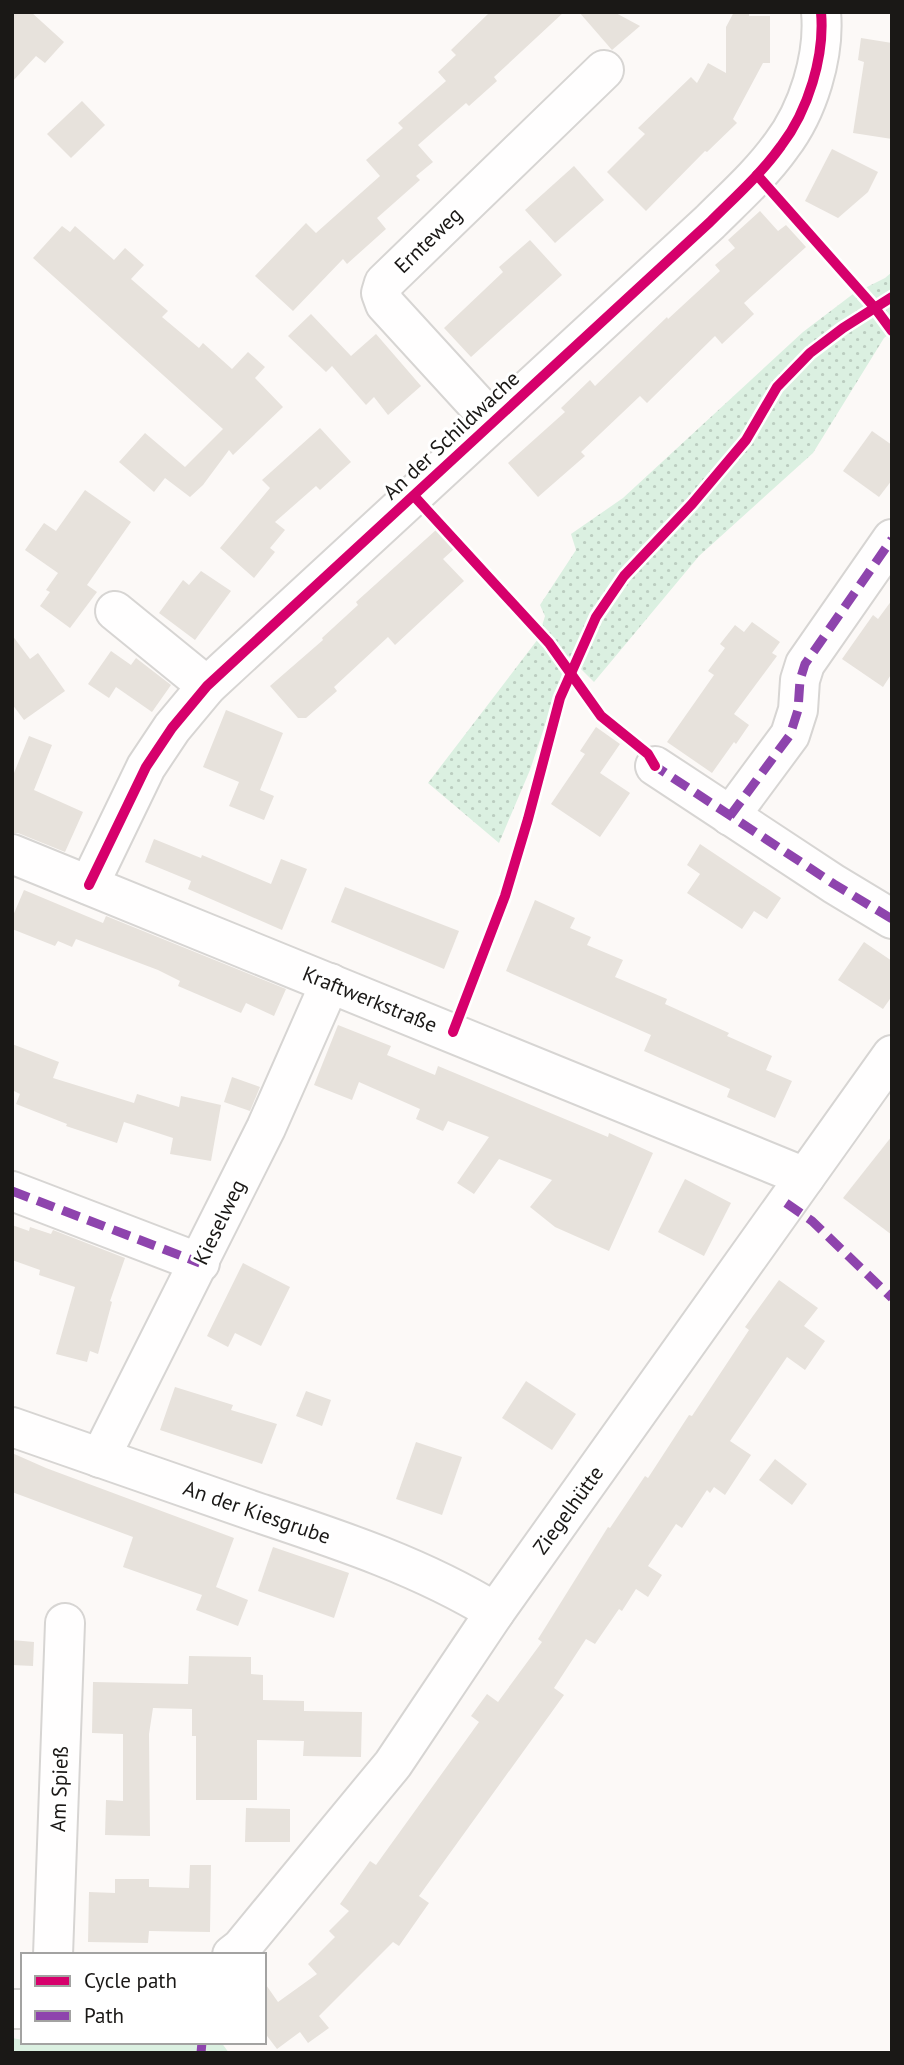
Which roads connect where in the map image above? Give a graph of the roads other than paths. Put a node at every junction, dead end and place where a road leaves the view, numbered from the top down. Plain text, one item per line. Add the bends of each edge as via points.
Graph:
1 (821, 12) edge
2 (604, 70) dead end
3 (493, 422) junction
4 (892, 540) edge
5 (115, 611) dead end
6 (207, 686) junction
7 (655, 766) dead end
8 (730, 816) junction
9 (12, 853) edge
10 (89, 885) junction
11 (892, 919) edge
12 (330, 983) junction
13 (892, 1055) edge
14 (806, 1177) junction
15 (12, 1191) edge
16 (200, 1263) junction
17 (12, 1427) edge
18 (100, 1458) junction
19 (495, 1612) junction
20 (65, 1623) dead end
21 (53, 1953) edge
22 (235, 1953) edge

1 - 3 street, An der Schildwache via 815,70 802,110 782,146 710,222
2 - 3 street, Ernteweg via 384,283 381,293 386,304
3 - 6 street, An der Schildwache
4 - 8 street via 805,664 790,735
5 - 6 street
6 - 10 street, An der Schildwache via 146,767
7 - 8 street
8 - 11 street
9 - 10 street, Kraftwerkstraße
10 - 12 street, Kraftwerkstraße
12 - 14 street, Kraftwerkstraße
12 - 16 street, Kieselweg
13 - 14 street, Ziegelhütte
14 - 19 street, Ziegelhütte
15 - 16 street
16 - 18 street, Kieselweg
17 - 18 street, An der Kiesgrube
18 - 19 street, An der Kiesgrube via 414,1568
19 - 22 street, Ziegelhütte via 393,1764
20 - 21 street, Am Spieß

